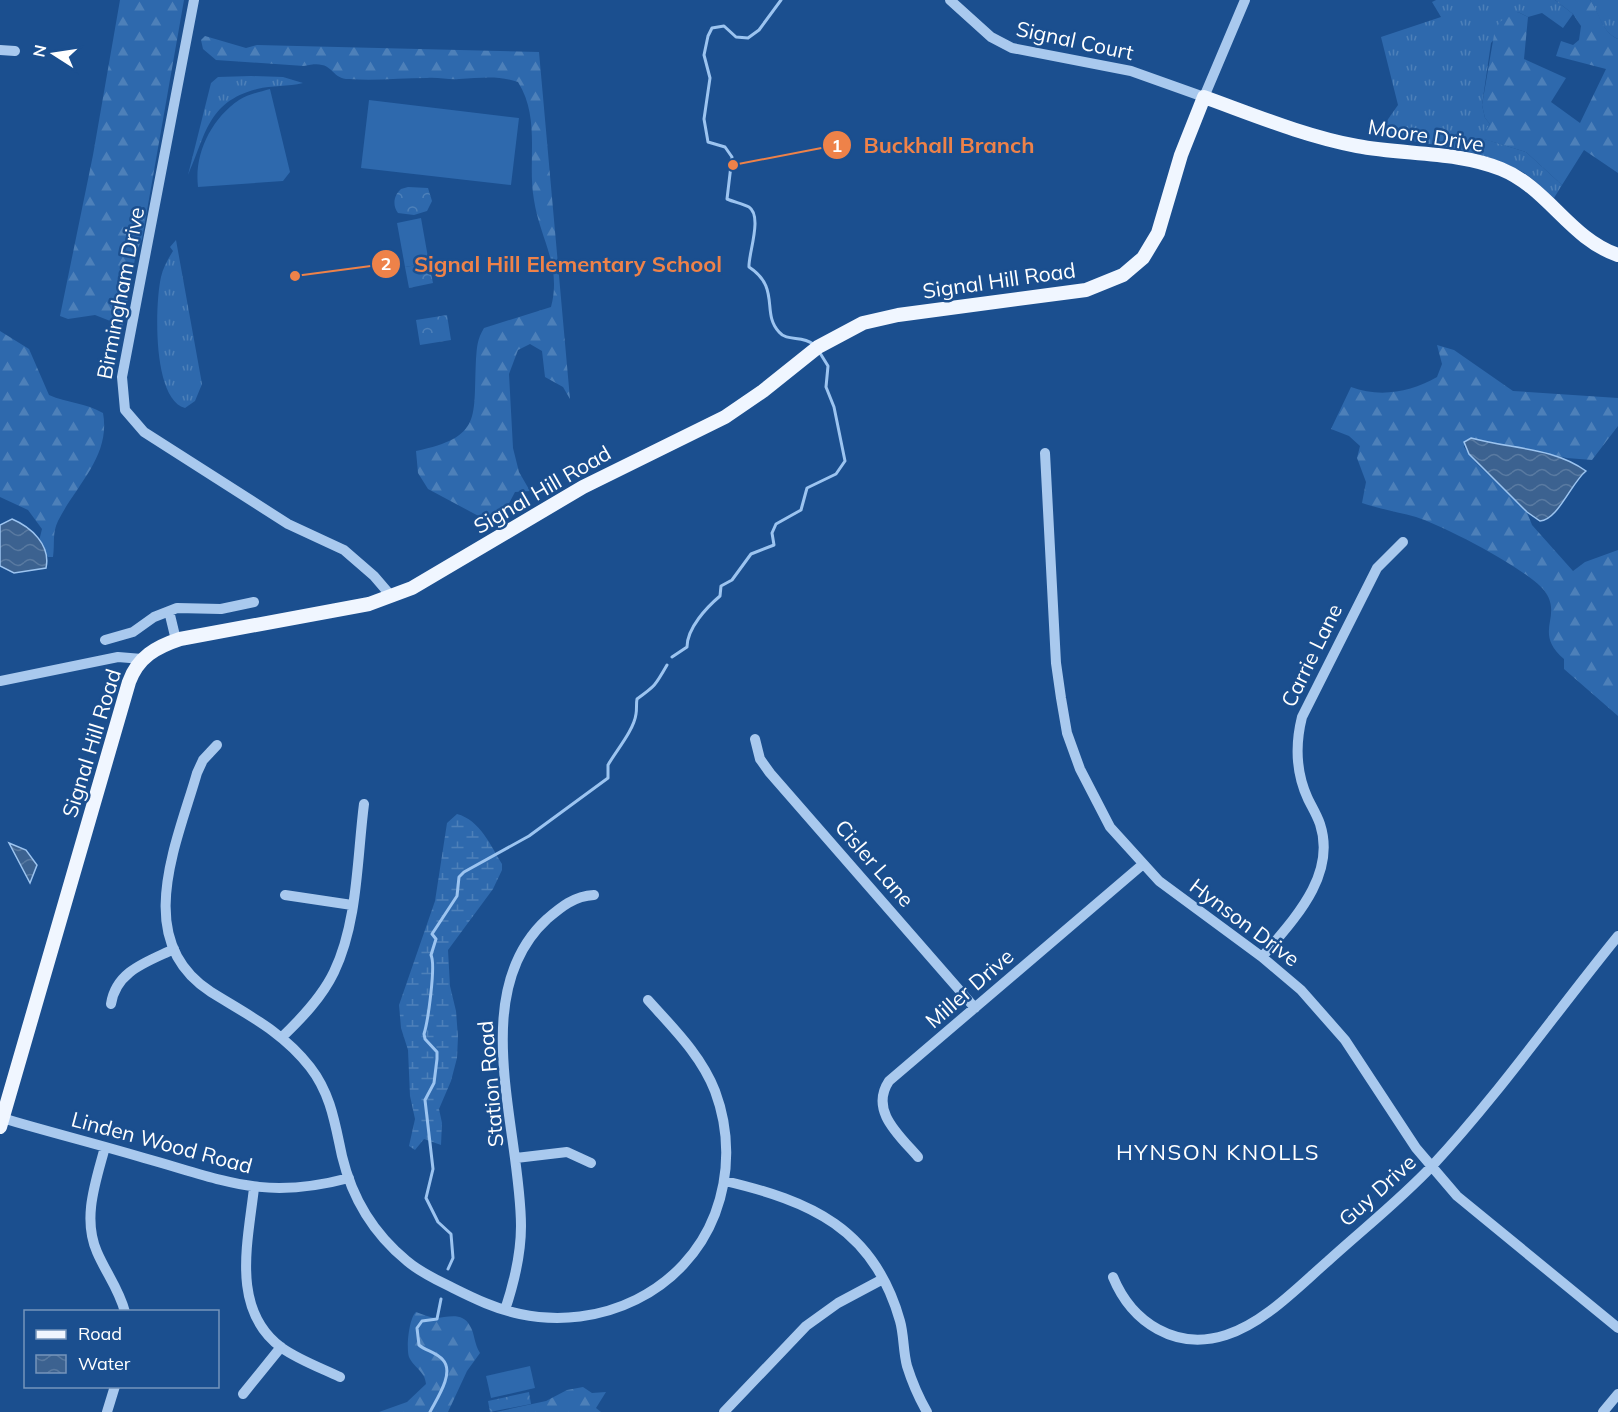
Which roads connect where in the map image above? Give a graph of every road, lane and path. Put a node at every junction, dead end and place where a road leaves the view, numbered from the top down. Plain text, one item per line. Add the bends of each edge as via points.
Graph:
1 (194, 0) edge
2 (950, 0) edge
3 (1245, 0) edge
4 (0, 50) edge
5 (15, 51) dead end
6 (1204, 97) junction
7 (1618, 255) edge
8 (1045, 453) dead end
9 (1403, 542) dead end
10 (392, 597) junction
11 (254, 602) dead end
12 (169, 611) junction
13 (105, 640) dead end
14 (176, 640) junction
15 (142, 659) junction
16 (0, 681) edge
17 (755, 739) dead end
18 (217, 745) dead end
19 (364, 804) dead end
20 (1142, 865) junction
21 (285, 895) dead end
22 (594, 895) dead end
23 (352, 904) junction
24 (1618, 936) edge
25 (174, 950) junction
26 (1262, 957) junction
27 (648, 1000) dead end
28 (111, 1004) dead end
29 (975, 1008) junction
30 (282, 1037) junction
31 (1, 1120) edge
32 (105, 1147) junction
33 (918, 1157) dead end
34 (516, 1158) junction
35 (591, 1163) dead end
36 (1431, 1168) junction
37 (349, 1178) junction
38 (724, 1181) junction
39 (255, 1188) junction
40 (1113, 1277) dead end
41 (882, 1278) junction
42 (125, 1310) edge
43 (505, 1310) junction
44 (1618, 1328) edge
45 (281, 1347) junction
46 (340, 1377) dead end
47 (114, 1388) edge
48 (243, 1394) dead end
49 (1618, 1394) edge
50 (107, 1412) edge
51 (724, 1412) edge
52 (927, 1412) edge
53 (1603, 1412) edge

1 - 10 street, Birmingham Drive via 122,377 125,410 150,437 288,524 344,550
2 - 6 street, Signal Court via 991,37 1012,48 1131,71
3 - 6 street, Signal Hill Road
4 - 5 street
6 - 7 main road, Moore Drive via 1340,142 1447,156 1498,168 1539,192 1584,237
6 - 10 main road, Signal Hill Road via 1181,155 1158,233 1143,258 1123,275 1086,290 881,318 848,329 725,417 583,487
8 - 20 street, Hynson Drive via 1056,663 1067,733 1100,810
9 - 26 street, Carrie Lane via 1377,568 1302,717 1298,763 1320,823 1322,859 1301,911
10 - 14 main road, Signal Hill Road
11 - 12 street via 221,609 183,607
12 - 13 street via 133,632
12 - 14 street
14 - 15 main road, Signal Hill Road via 150,651
15 - 16 street via 118,657
15 - 31 main road, Signal Hill Road via 129,682
17 - 29 street, Cisler Lane via 760,759 770,773
18 - 25 street via 197,773 168,877 166,926
19 - 23 street
20 - 26 street, Hynson Drive via 1176,895
20 - 29 street, Miller Drive
21 - 23 street
22 - 34 street, Station Road via 574,899 542,923 521,951 508,981 502,1040
23 - 30 street via 346,939 334,973 314,1003
24 - 36 street, Guy Drive
25 - 28 street via 126,974 114,988
25 - 30 street via 185,969 202,985
26 - 36 street, Hynson Drive via 1301,990 1345,1040
27 - 38 street via 693,1052 714,1090 727,1140
29 - 33 street, Miller Drive via 885,1088 885,1118
30 - 37 street via 318,1076 336,1121
31 - 32 street, Linden Wood Road
32 - 39 street, Linden Wood Road
32 - 42 street via 92,1197 91,1228 96,1250
34 - 35 street via 567,1152
34 - 43 street, Station Road via 520,1244
36 - 40 street, Guy Drive via 1284,1298 1252,1322 1226,1335 1197,1340 1162,1333 1132,1309
36 - 44 street, Hynson Drive via 1479,1216
37 - 39 street, Linden Wood Road via 310,1187
37 - 43 street via 370,1222 409,1263 425,1275
38 - 41 street via 787,1197 821,1214 860,1247
38 - 43 street via 712,1222 693,1254 669,1278 638,1299 585,1317 543,1317
39 - 45 street via 246,1285 260,1325
41 - 51 street via 806,1326
41 - 52 street via 900,1323 907,1365
45 - 46 street
45 - 48 street
47 - 50 street
49 - 53 street

